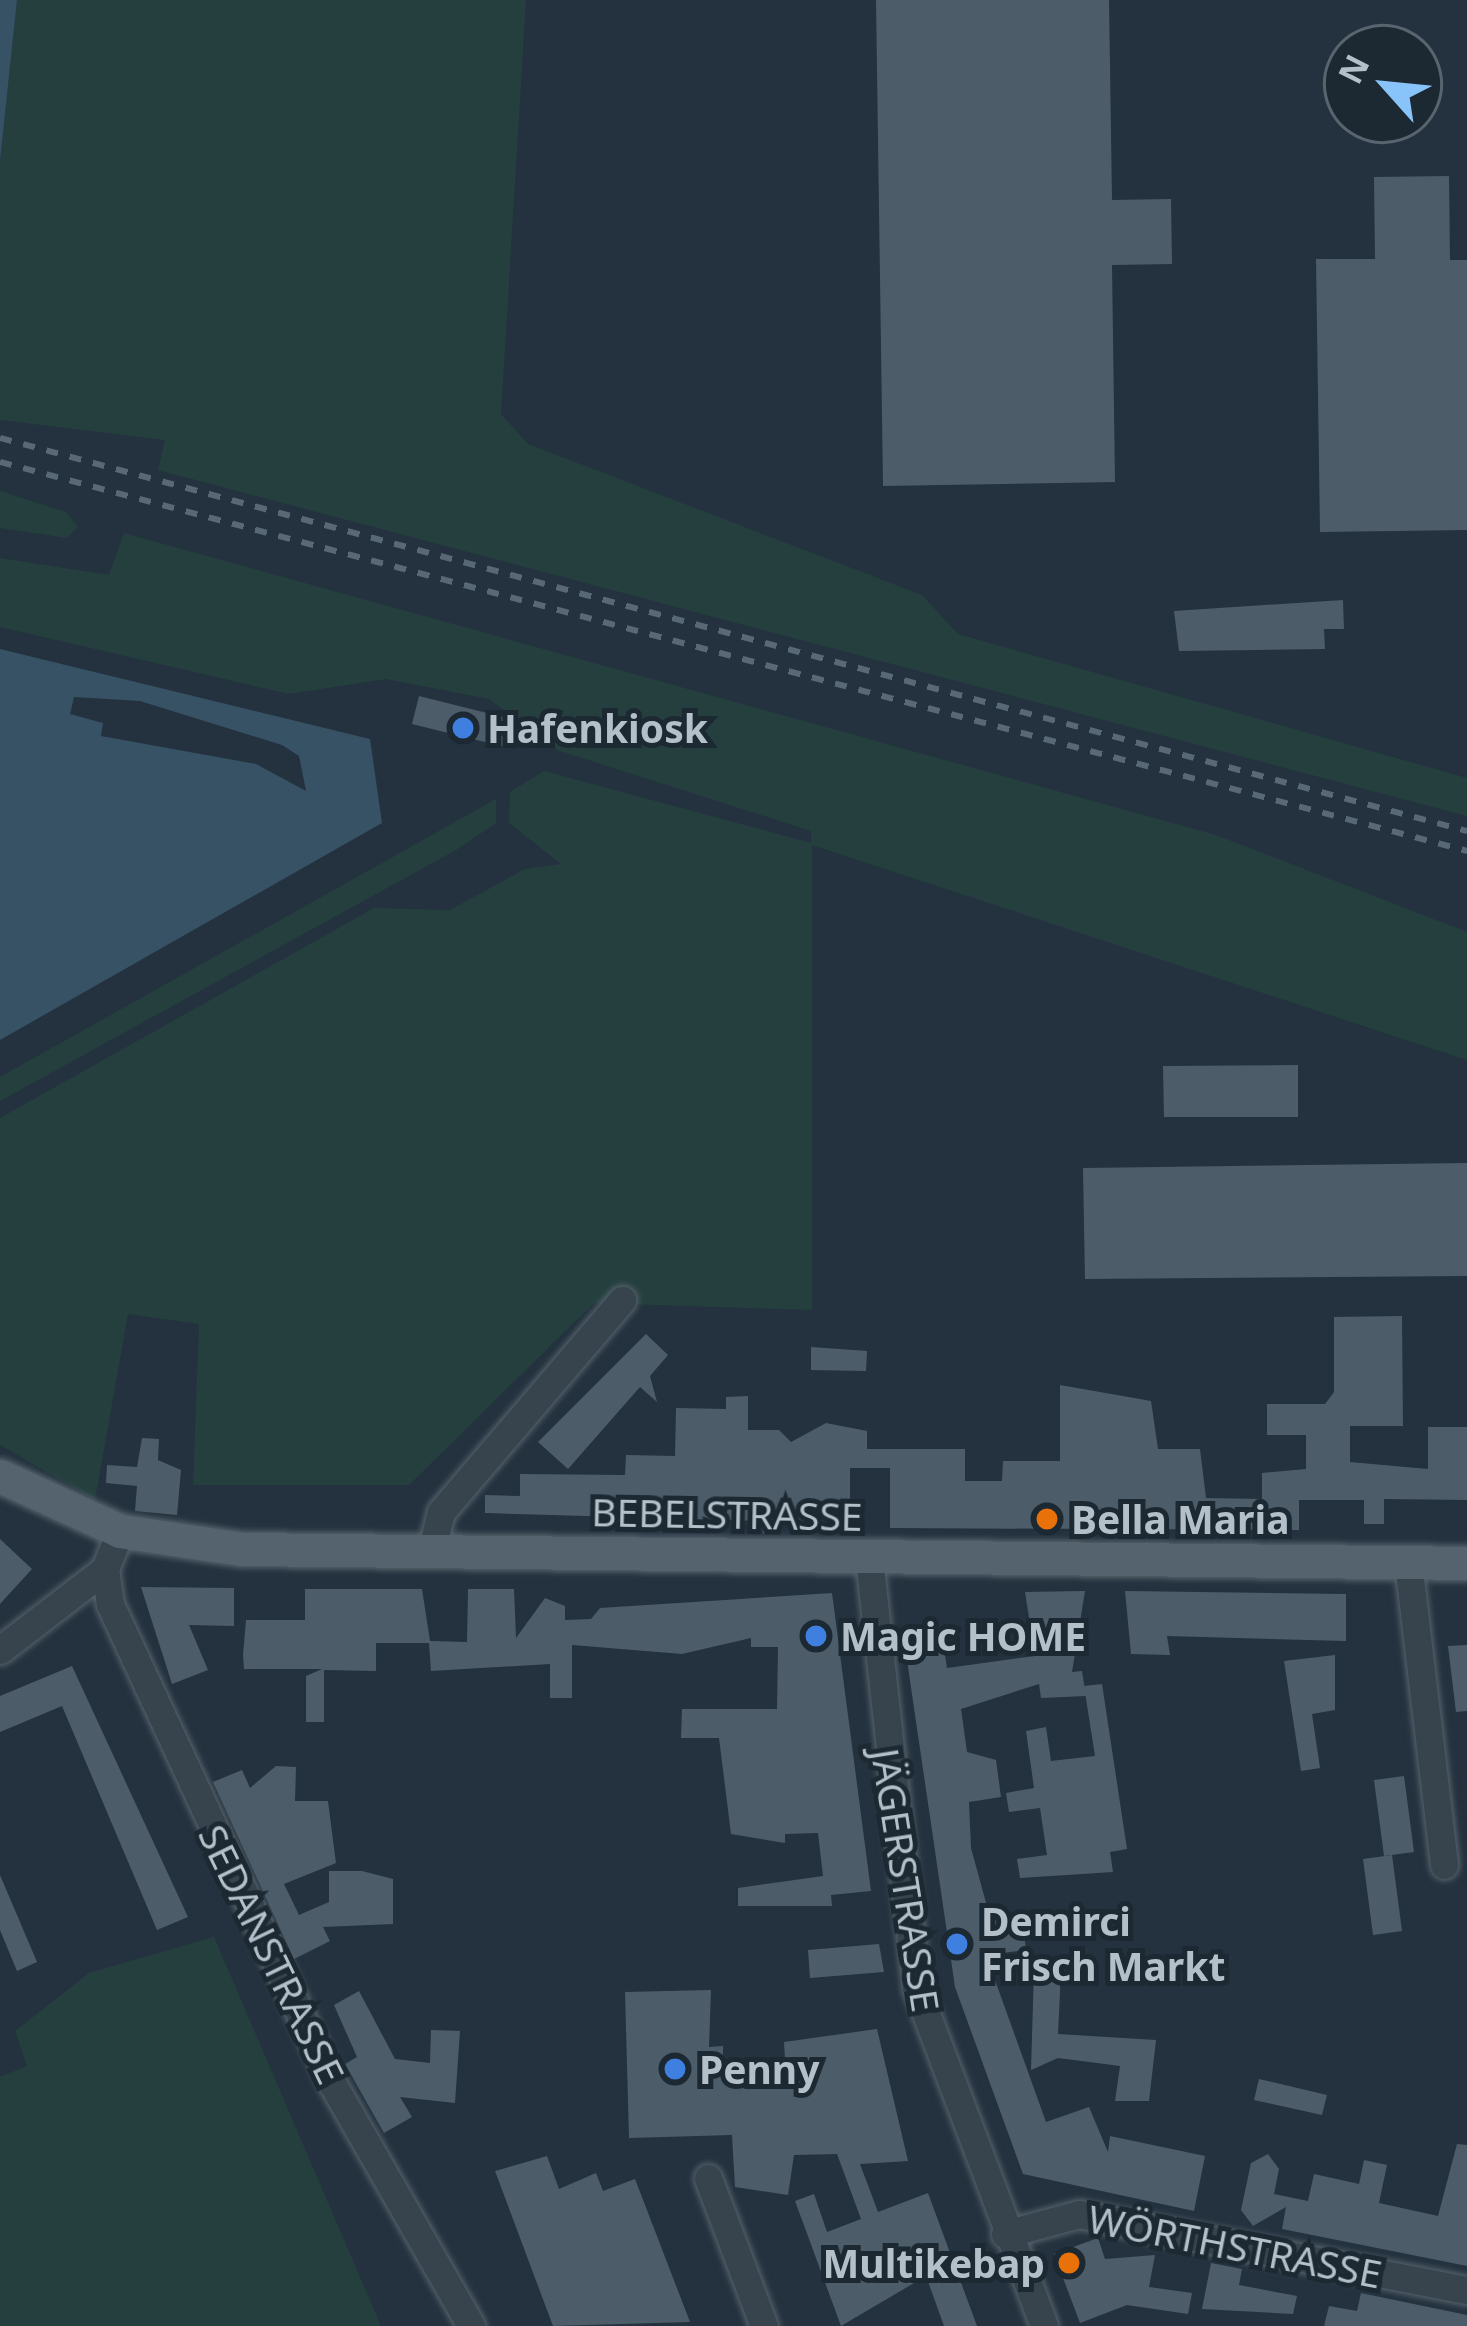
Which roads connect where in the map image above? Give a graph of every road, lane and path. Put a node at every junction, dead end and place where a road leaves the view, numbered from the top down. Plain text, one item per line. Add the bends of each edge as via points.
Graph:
1 (622, 1300) dead end
2 (0, 1476) edge
3 (120, 1531) junction
4 (431, 1552) junction
5 (869, 1558) junction
6 (1408, 1562) junction
7 (1467, 1563) edge
8 (105, 1569) junction
9 (0, 1650) edge
10 (1453, 1811) edge
11 (1444, 1865) dead end
12 (707, 2178) dead end
13 (1005, 2234) junction
14 (1467, 2290) edge
15 (471, 2326) edge
16 (764, 2326) edge
17 (1044, 2326) edge

1 - 4 street via 441,1512
2 - 3 main road, BEBELSTRASSE
3 - 4 main road, BEBELSTRASSE via 242,1549
3 - 8 street
4 - 5 main road, BEBELSTRASSE
5 - 6 main road, BEBELSTRASSE
5 - 13 street, JÄGERSTRASSE via 916,1987
6 - 7 main road, BEBELSTRASSE
6 - 10 street
8 - 9 street
8 - 15 street, SEDANSTRASSE via 110,1604 322,2064
10 - 11 street
12 - 16 street
13 - 14 street, WÖRTHSTRASSE via 1078,2214
13 - 17 street, JÄGERSTRASSE

